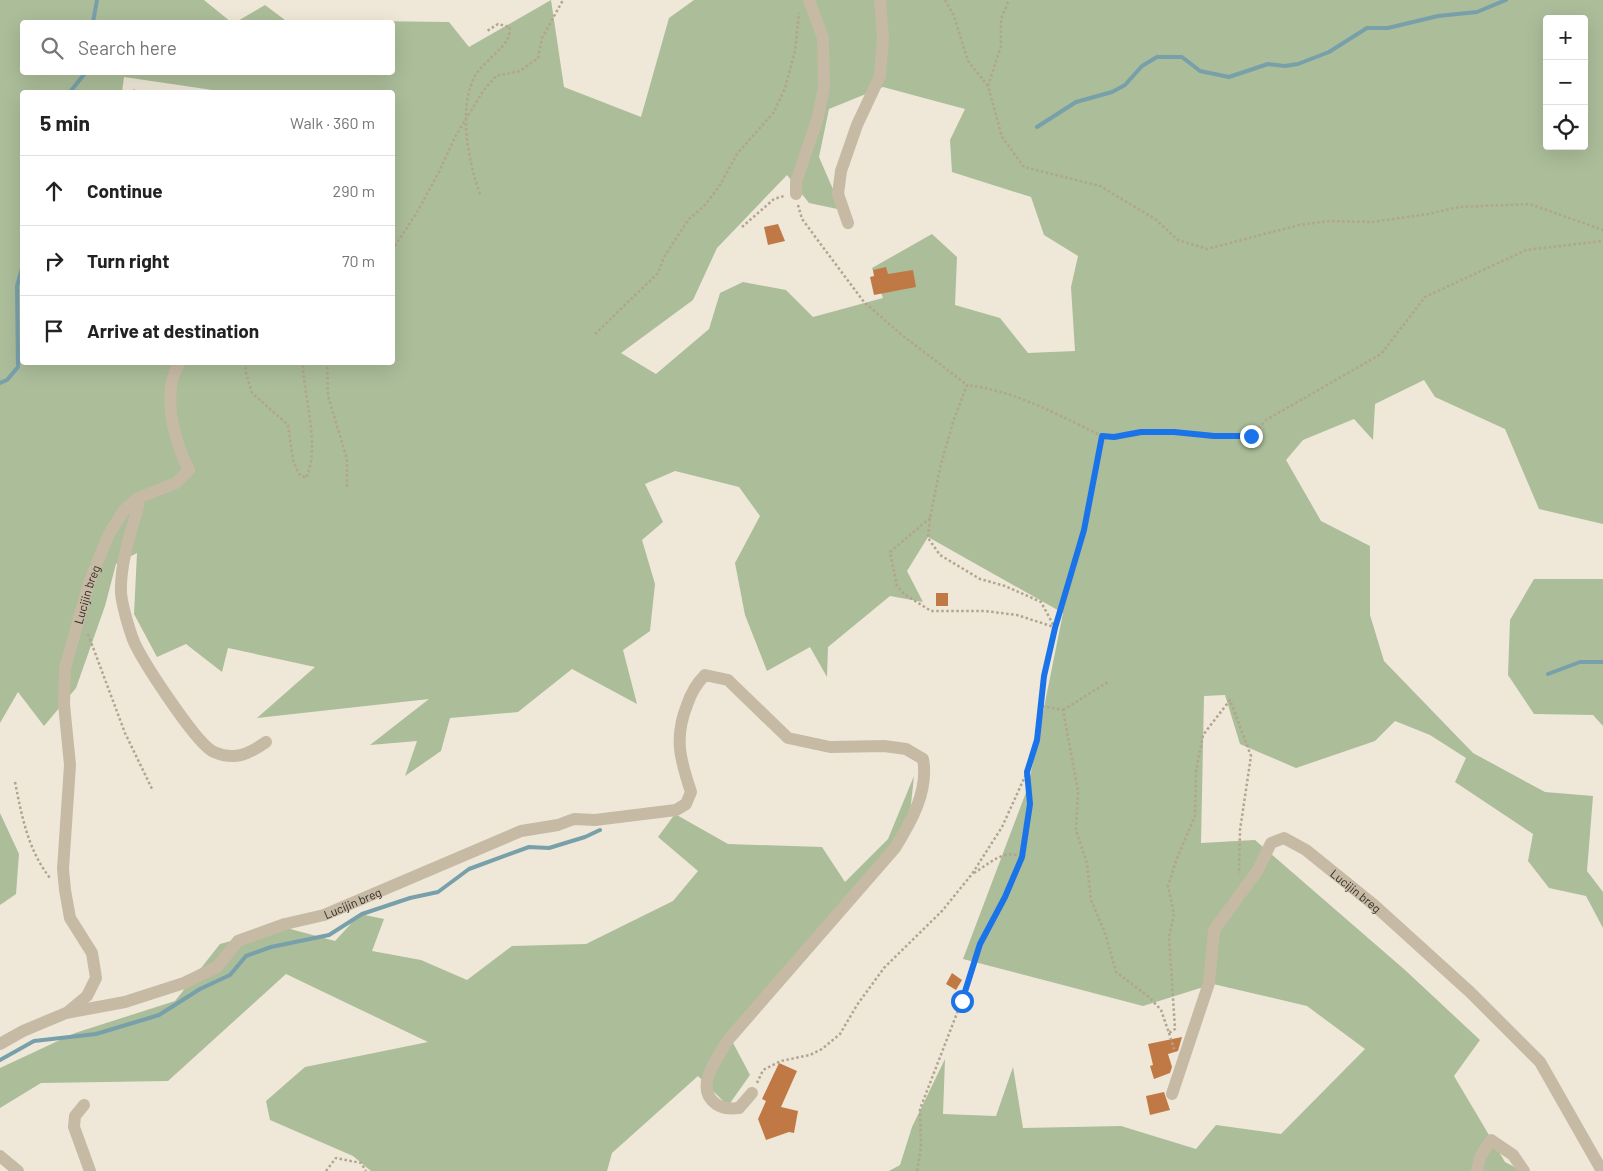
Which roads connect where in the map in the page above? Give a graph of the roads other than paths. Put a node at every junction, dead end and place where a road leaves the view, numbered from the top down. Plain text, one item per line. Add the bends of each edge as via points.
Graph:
1 (880, 0) edge
2 (805, 2) edge
3 (796, 194) road end
4 (848, 223) dead end
5 (179, 365) edge
6 (138, 498) junction
7 (266, 742) dead end
8 (66, 1013) junction
9 (0, 1044) edge
10 (752, 1093) road end
11 (1172, 1094) dead end
12 (84, 1105) dead end
13 (0, 1156) edge
14 (18, 1171) edge
15 (90, 1171) edge
16 (1477, 1171) edge
17 (1524, 1171) edge
18 (1602, 1171) edge

1 - 4 street via 883,38 880,76 857,125 841,171 838,194
2 - 3 street via 823,38 824,87 818,117 796,182
5 - 6 street, Lucijin breg via 172,381 171,409 189,470 176,483
6 - 7 street via 124,561 121,594 136,646 181,717 212,752 249,755
6 - 8 street, Lucijin breg via 124,510 108,536 89,583 65,668 64,704 70,766 63,869 65,890 70,918 92,953 96,978 87,996
8 - 9 street, Lucijin breg
8 - 10 street, Lucijin breg via 125,1002 184,983 217,967 238,941 285,924 324,915 521,831 574,819 595,820 676,810 686,804 691,792 682,764 680,722 692,692 705,675 728,680 788,738 830,747 906,749 923,759 925,772 910,823 895,848 728,1040 708,1074 706,1090 720,1107 739,1108
11 - 18 street, Lucijin breg via 1210,983 1214,930 1258,870 1271,843 1284,838 1306,850 1374,905 1470,992 1540,1062
12 - 15 street via 75,1116 74,1127
13 - 14 street
16 - 17 street via 1480,1157 1491,1140 1513,1154

